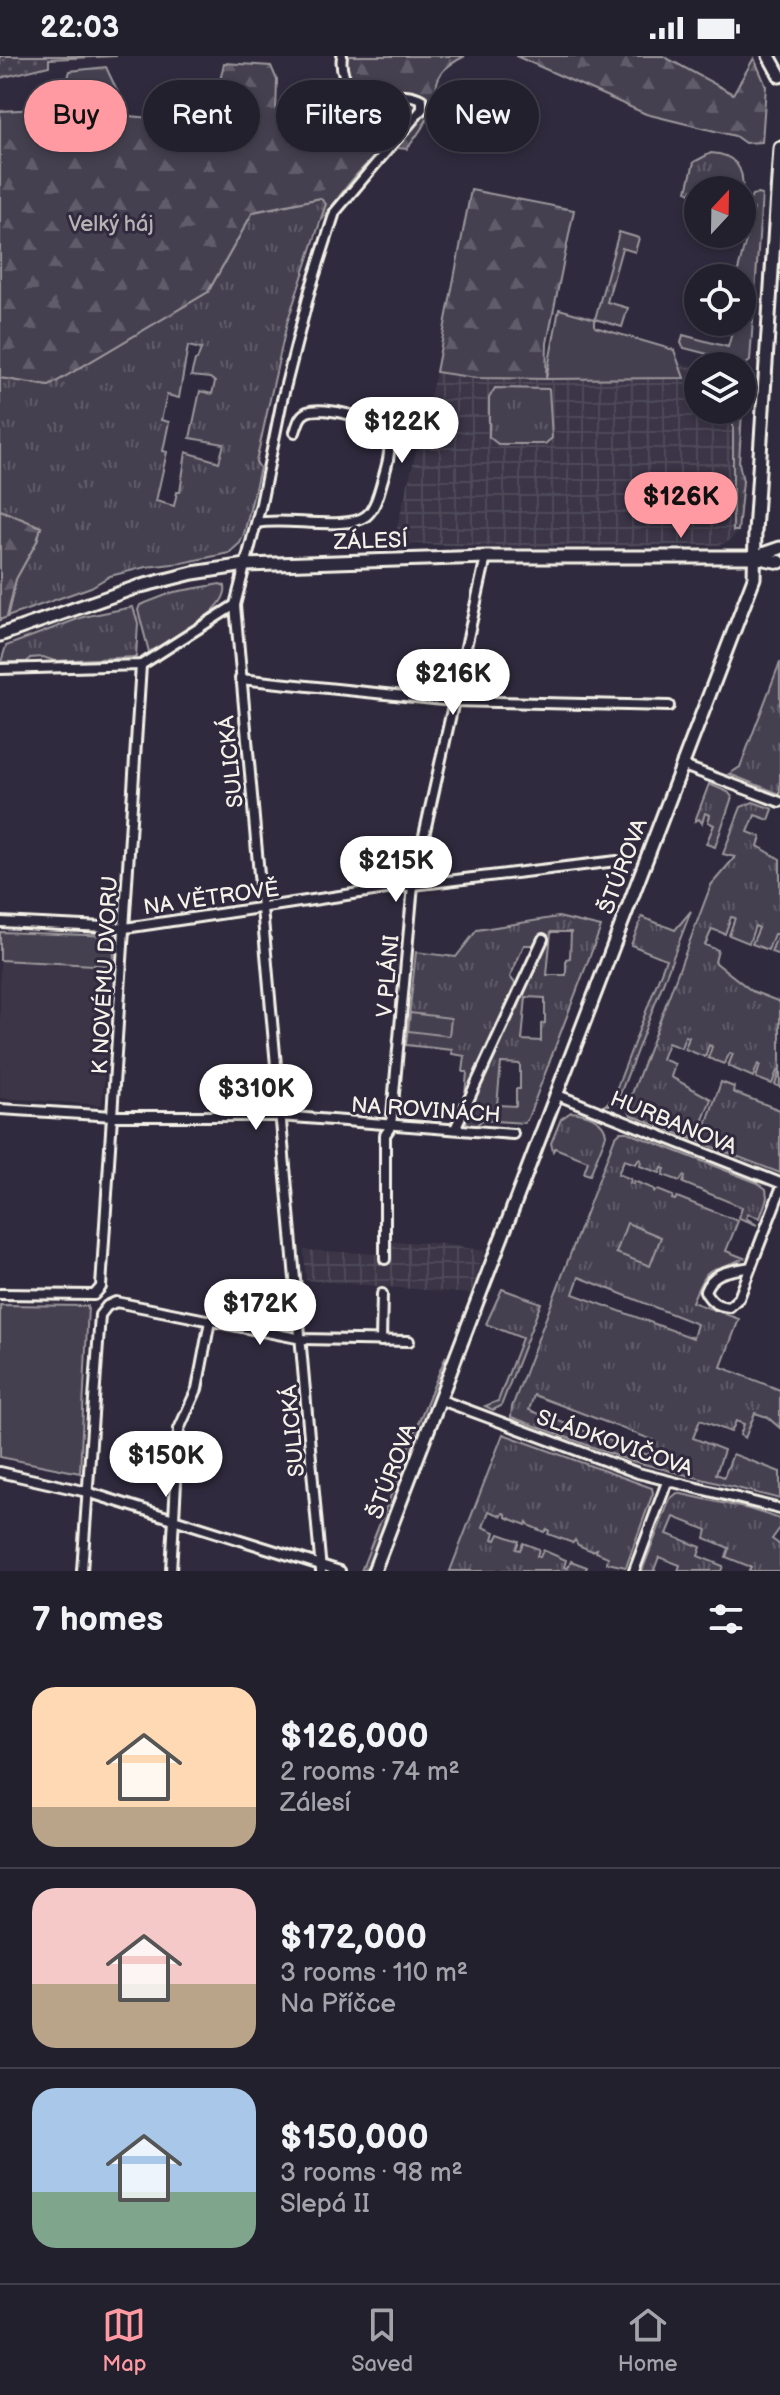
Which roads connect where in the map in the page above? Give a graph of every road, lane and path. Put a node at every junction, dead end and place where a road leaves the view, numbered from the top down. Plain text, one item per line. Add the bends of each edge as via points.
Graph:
1 (342, 56) edge
2 (769, 56) edge
3 (780, 76) edge
4 (780, 148) edge
5 (295, 432) dead end
6 (257, 523) junction
7 (780, 548) edge
8 (486, 557) junction
9 (754, 557) junction
10 (780, 562) edge
11 (246, 565) junction
12 (235, 605) junction
13 (0, 635) edge
14 (141, 665) junction
15 (0, 669) edge
16 (240, 679) junction
17 (453, 701) junction
18 (669, 706) dead end
19 (681, 765) junction
20 (780, 802) edge
21 (617, 861) dead end
22 (413, 885) junction
23 (263, 908) junction
24 (0, 922) edge
25 (121, 928) junction
26 (543, 939) dead end
27 (555, 1094) junction
28 (0, 1109) edge
29 (114, 1116) junction
30 (280, 1116) junction
31 (391, 1126) junction
32 (455, 1129) junction
33 (513, 1134) dead end
34 (780, 1183) edge
35 (780, 1191) edge
36 (385, 1259) dead end
37 (751, 1267) junction
38 (0, 1294) edge
39 (382, 1294) dead end
40 (210, 1321) junction
41 (302, 1339) junction
42 (381, 1341) junction
43 (409, 1341) dead end
44 (441, 1400) junction
45 (0, 1472) edge
46 (667, 1482) junction
47 (87, 1492) junction
48 (780, 1509) edge
49 (174, 1519) junction
50 (321, 1568) edge
51 (82, 1571) edge
52 (171, 1571) edge
53 (340, 1571) edge
54 (374, 1571) edge
55 (634, 1571) edge

1 - 6 street, SULICKÁ via 346,83 356,92 413,94 422,100 422,109 335,212 282,400
2 - 3 street
4 - 9 street, ŠTÚROVA
5 - 6 street via 305,413 317,410 376,423 390,446 375,502 367,515 352,522
6 - 11 street, SULICKÁ
7 - 9 street, ZÁLESÍ
8 - 9 street, ZÁLESÍ
8 - 11 street, ZÁLESÍ
8 - 17 street, V PLÁNI
9 - 10 street, ZÁLESÍ
9 - 19 street, ŠTÚROVA via 749,596
11 - 12 street, SULICKÁ
11 - 13 street, ZÁLESÍ via 137,587
12 - 14 street
12 - 16 street, SULICKÁ
14 - 15 street
14 - 25 street, K NOVÉMU DVORU
16 - 17 street
16 - 23 street, SULICKÁ
17 - 18 street
17 - 22 street, V PLÁNI
19 - 20 street
19 - 27 street, ŠTÚROVA
21 - 22 street, NA VĚTROVĚ
22 - 23 street, NA VĚTROVĚ
22 - 31 street, V PLÁNI
23 - 25 street, NA VĚTROVĚ
23 - 30 street, SULICKÁ
24 - 25 street, NA VĚTROVĚ
25 - 29 street, K NOVÉMU DVORU
26 - 32 street
27 - 34 street, HURBANOVA
27 - 44 street, ŠTÚROVA
28 - 29 street, NA ROVINÁCH
29 - 30 street, NA ROVINÁCH
29 - 38 street, K NOVÉMU DVORU via 101,1287 94,1295
30 - 31 street, NA ROVINÁCH
30 - 41 street, SULICKÁ
31 - 32 street, NA ROVINÁCH
31 - 36 street, V PLÁNI via 385,1135
32 - 33 street, NA ROVINÁCH
35 - 37 street
37 - 37 street via 739,1298 729,1307 709,1298 709,1280
39 - 42 street
40 - 41 street
40 - 47 street via 116,1302 100,1315
40 - 49 street via 197,1389 179,1429
41 - 42 street
41 - 50 street, SULICKÁ
42 - 43 street
44 - 46 street, SLÁDKOVIČOVA
44 - 54 street, ŠTÚROVA
45 - 47 street
46 - 48 street, SLÁDKOVIČOVA
46 - 55 street
47 - 49 street
47 - 51 street
49 - 50 street
49 - 52 street
50 - 53 street

